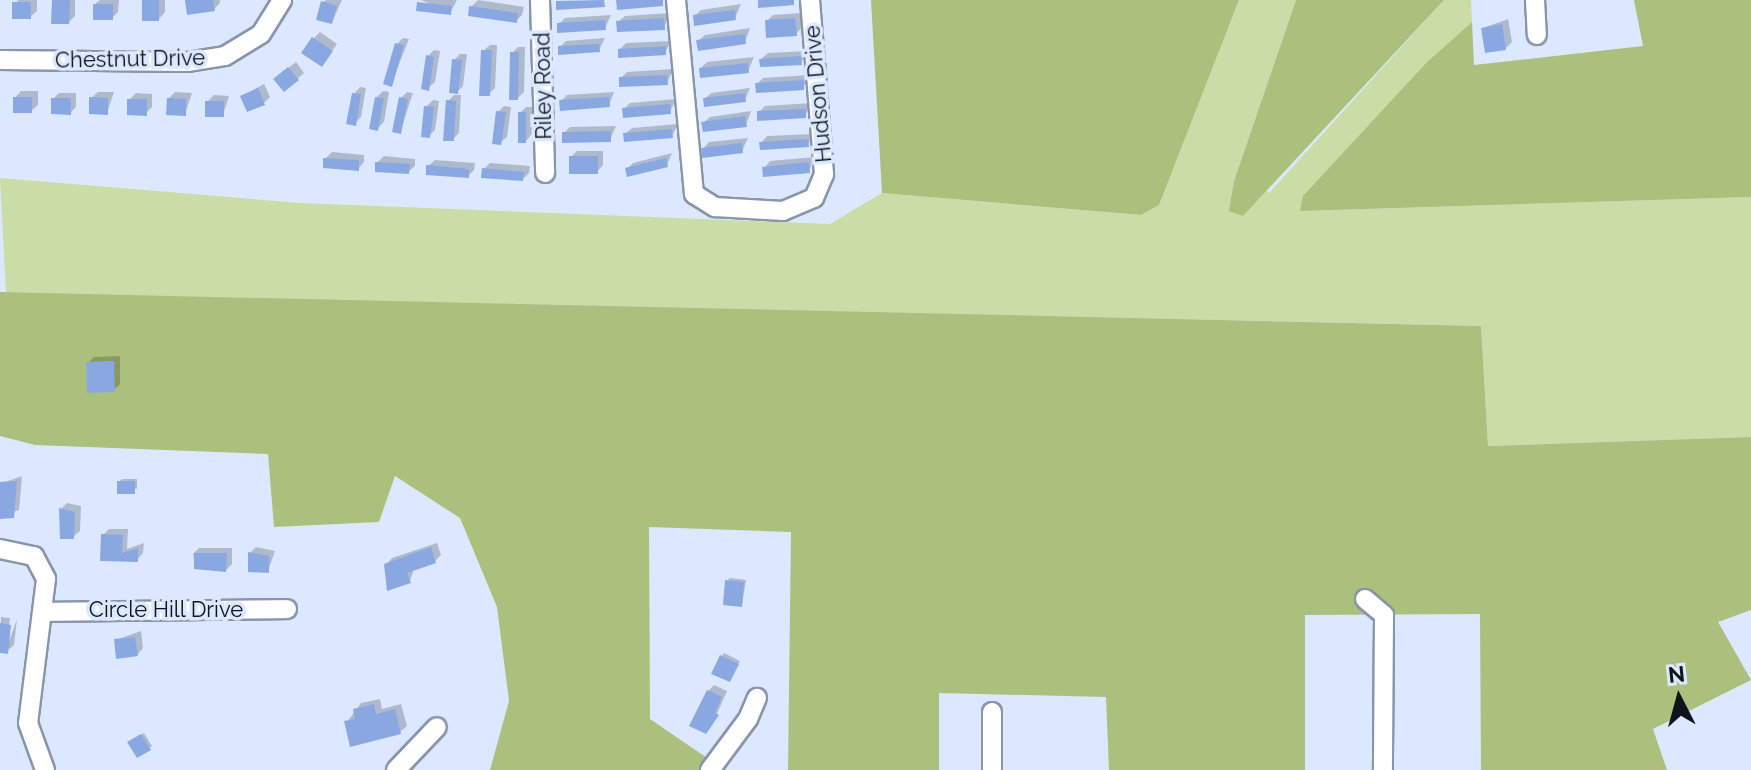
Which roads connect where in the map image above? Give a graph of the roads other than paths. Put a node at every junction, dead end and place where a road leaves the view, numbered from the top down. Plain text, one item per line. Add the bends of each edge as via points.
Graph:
1 (282, 0) edge
2 (540, 0) edge
3 (676, 0) edge
4 (810, 0) edge
5 (1535, 0) edge
6 (1537, 35) dead end
7 (0, 60) edge
8 (545, 173) dead end
9 (0, 549) edge
10 (1365, 599) dead end
11 (287, 609) dead end
12 (44, 612) junction
13 (757, 698) dead end
14 (992, 712) dead end
15 (437, 727) dead end
16 (45, 770) edge
17 (396, 770) edge
18 (710, 770) edge
19 (992, 770) edge
20 (1383, 770) edge

1 - 7 street, Chestnut Drive via 261,34 225,56 187,62
2 - 8 street, Riley Road
3 - 4 street, Hudson Drive via 694,194 715,207 783,211 814,198 824,174
5 - 6 street
9 - 12 street via 26,551 39,559 46,579
10 - 20 street via 1384,615
11 - 12 street, Circle Hill Drive
12 - 16 street via 28,723
13 - 18 street
14 - 19 street
15 - 17 street

